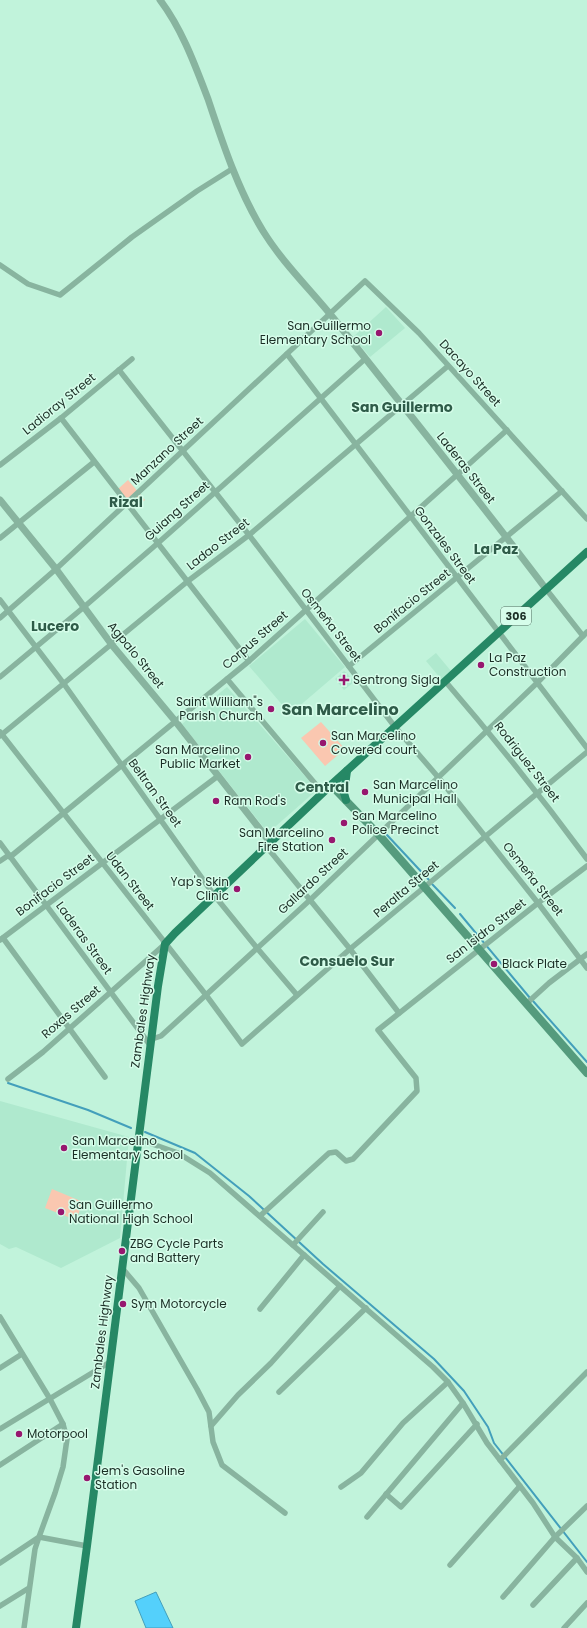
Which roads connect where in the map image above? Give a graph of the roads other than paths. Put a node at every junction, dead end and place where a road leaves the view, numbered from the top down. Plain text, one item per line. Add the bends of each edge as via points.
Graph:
1 (160, 0) edge
2 (232, 169) junction
3 (0, 265) edge
4 (330, 314) junction
5 (287, 354) junction
6 (132, 359) dead end
7 (365, 359) junction
8 (448, 366) junction
9 (119, 370) junction
10 (322, 399) junction
11 (402, 405) junction
12 (61, 418) junction
13 (507, 430) junction
14 (354, 444) junction
15 (183, 451) junction
16 (94, 462) junction
17 (0, 465) edge
18 (457, 475) junction
19 (562, 491) junction
20 (215, 492) junction
21 (0, 500) edge
22 (126, 503) junction
23 (410, 516) junction
24 (587, 519) edge
25 (18, 523) junction
26 (248, 534) junction
27 (507, 537) junction
28 (0, 538) edge
29 (158, 543) junction
30 (587, 552) edge
31 (56, 569) junction
32 (458, 578) junction
33 (188, 581) junction
34 (546, 589) junction
35 (0, 600) edge
36 (84, 607) junction
37 (8, 611) junction
38 (305, 611) junction
39 (0, 618) edge
40 (498, 633) junction
41 (585, 634) edge
42 (112, 645) junction
43 (35, 648) junction
44 (249, 661) junction
45 (349, 666) junction
46 (0, 677) edge
47 (227, 680) junction
48 (446, 681) junction
49 (537, 683) junction
50 (64, 684) junction
51 (176, 722) junction
52 (395, 727) junction
53 (487, 730) junction
54 (1, 734) edge
55 (587, 748) edge
56 (587, 752) edge
57 (121, 765) junction
58 (347, 771) junction
59 (218, 776) junction
60 (438, 777) junction
61 (331, 785) junction
62 (323, 793) junction
63 (538, 793) junction
64 (346, 800) junction
65 (64, 812) junction
66 (160, 819) junction
67 (379, 835) junction
68 (485, 837) junction
69 (0, 843) edge
70 (268, 844) junction
71 (10, 856) junction
72 (587, 859) edge
73 (0, 861) edge
74 (102, 863) junction
75 (587, 866) edge
76 (425, 888) junction
77 (214, 895) junction
78 (310, 900) junction
79 (538, 903) junction
80 (46, 905) junction
81 (2, 939) edge
82 (165, 944) junction
83 (257, 948) junction
84 (350, 949) junction
85 (480, 949) junction
86 (587, 954) edge
87 (581, 958) junction
88 (587, 968) edge
89 (110, 992) junction
90 (206, 995) junction
91 (297, 995) junction
92 (526, 1004) junction
93 (399, 1013) junction
94 (70, 1028) junction
95 (151, 1042) junction
96 (242, 1044) joint
97 (587, 1073) edge
98 (105, 1077) dead end
99 (8, 1079) dead end
100 (138, 1139) junction
101 (323, 1212) dead end
102 (263, 1214) junction
103 (296, 1241) junction
104 (304, 1255) junction
105 (122, 1267) junction
106 (340, 1286) junction
107 (366, 1308) junction
108 (260, 1309) dead end
109 (1, 1320) edge
110 (22, 1354) junction
111 (110, 1362) junction
112 (0, 1368) edge
113 (587, 1372) edge
114 (448, 1382) junction
115 (279, 1392) dead end
116 (50, 1399) junction
117 (463, 1403) junction
118 (63, 1424) junction
119 (477, 1424) junction
120 (211, 1426) junction
121 (0, 1429) edge
122 (501, 1460) junction
123 (0, 1465) edge
124 (520, 1486) junction
125 (341, 1487) dead end
126 (386, 1494) junction
127 (587, 1506) edge
128 (285, 1512) dead end
129 (367, 1517) dead end
130 (557, 1535) junction
131 (40, 1537) junction
132 (87, 1546) junction
133 (576, 1558) junction
134 (0, 1563) edge
135 (450, 1565) dead end
136 (587, 1572) edge
137 (29, 1588) junction
138 (503, 1597) dead end
139 (587, 1603) edge
140 (533, 1605) dead end
141 (0, 1606) edge
142 (24, 1628) edge
143 (76, 1628) edge
144 (564, 1628) edge

1 - 2 street, Laderas Street via 172,15 195,64
2 - 3 street via 196,191 132,237 60,295 28,284
2 - 4 street, Laderas Street via 263,230 287,265
4 - 5 street, Manzano Street
4 - 7 street, Laderas Street
4 - 8 street, Dacayo Street via 364,281 419,333
5 - 10 street, Gonzales Street
5 - 15 street, Manzano Street
6 - 9 street, Ladioray Street
7 - 10 street, Guiang Street
7 - 11 street, Laderas Street
8 - 11 street, Ladao Street
8 - 13 street, Dacayo Street
9 - 12 street, Ladioray Street
9 - 15 street, Osmeña Street
10 - 14 street, Gonzales Street
10 - 20 street, Guiang Street
11 - 14 street, Ladao Street
11 - 18 street, Laderas Street
12 - 16 street
12 - 17 street, Ladioray Street
13 - 18 street, Corpus Street
13 - 19 street, Dacayo Street
14 - 23 street, Gonzales Street
14 - 26 street, Ladao Street
15 - 20 street, Osmeña Street
15 - 22 street, Manzano Street
16 - 22 street
16 - 25 street
18 - 23 street, Corpus Street
18 - 27 street, Laderas Street
19 - 24 street, Dacayo Street
19 - 27 street, Bonifacio Street
20 - 26 street, Osmeña Street
20 - 29 street, Guiang Street
21 - 25 street, Agpalo Street
22 - 29 street
22 - 31 street, Manzano Street
23 - 32 street, Gonzales Street
23 - 38 street, Corpus Street
25 - 28 street
25 - 31 street, Agpalo Street
26 - 33 street, Ladao Street
26 - 38 street, Osmeña Street
27 - 32 street, Bonifacio Street
27 - 34 street, Laderas Street
29 - 33 street
29 - 36 street, Guiang Street
30 - 34 main road, Zambales Highway / 306
31 - 36 street, Agpalo Street
31 - 37 street, Manzano Street
32 - 40 street, Gonzales Street
32 - 45 street, Bonifacio Street
33 - 42 street, Ladao Street
33 - 44 street
34 - 40 main road, Zambales Highway / 306
34 - 41 street, Laderas Street
35 - 37 street, Beltran Street
36 - 42 street, Agpalo Street
36 - 43 street, Guiang Street
37 - 39 street, Manzano Street
37 - 43 street, Beltran Street
38 - 44 street, Corpus Street
38 - 45 street, Osmeña Street
40 - 48 main road, Zambales Highway / 306
40 - 49 street, Gonzales Street
41 - 49 street, Gallardo Street
42 - 50 street, Ladao Street
42 - 51 street, Agpalo Street
43 - 46 street, Guiang Street
43 - 50 street, Beltran Street
44 - 47 street, Corpus Street
45 - 52 street, Osmeña Street
47 - 51 street, Corpus Street
47 - 62 street
48 - 52 main road, Zambales Highway / 306
48 - 53 street, Rodriguez Street
49 - 53 street, Gallardo Street
49 - 55 street, Gonzales Street
50 - 54 street, Ladao Street
50 - 57 street, Beltran Street
51 - 57 street, Corpus Street
51 - 59 street, Agpalo Street
52 - 58 main road, Zambales Highway / 306
52 - 60 street, Osmeña Street
53 - 60 street, Gallardo Street
53 - 63 street, Rodriguez Street
54 - 65 street, Udan Street
56 - 63 street, Peralta Street
57 - 65 street, Corpus Street
57 - 66 street, Beltran Street
58 - 61 main road, Zambales Highway / 306
58 - 64 main road via 344,793
59 - 66 street, Bonifacio Street
59 - 70 street, Agpalo Street
60 - 67 street, Gallardo Street
60 - 68 street, Osmeña Street
61 - 62 main road, Zambales Highway / 306
61 - 64 main road
62 - 70 main road, Zambales Highway / 306
63 - 68 street, Peralta Street
63 - 72 street, Rodriguez Street
64 - 67 main road
65 - 71 street, Corpus Street
65 - 74 street, Udan Street
66 - 74 street, Bonifacio Street
66 - 77 street, Beltran Street
67 - 76 main road
67 - 78 street, Gallardo Street
68 - 76 street, Peralta Street
68 - 79 street, Osmeña Street
69 - 71 street, Laderas Street
70 - 77 main road, Zambales Highway / 306
70 - 78 street, Agpalo Street
71 - 73 street, Corpus Street
71 - 80 street, Laderas Street
74 - 80 street, Bonifacio Street
74 - 82 street, Udan Street
75 - 79 street, San Isidro Street
76 - 84 street, Peralta Street
76 - 85 main road
77 - 82 main road, Zambales Highway / 306
77 - 83 street, Beltran Street
78 - 83 street, Gallardo Street
78 - 84 street, Agpalo Street
79 - 85 street, San Isidro Street
79 - 87 street, Osmeña Street
80 - 81 street, Bonifacio Street
80 - 89 street, Laderas Street
81 - 94 street
82 - 89 street, Roxas Street
82 - 90 street, Udan Street
82 - 95 main road, Zambales Highway
83 - 90 street, Gallardo Street
83 - 91 street, Beltran Street
84 - 91 street, Peralta Street
84 - 93 street, Agpalo Street
85 - 92 main road
85 - 93 street, San Isidro Street
86 - 87 street
87 - 88 street, Osmeña Street
87 - 92 street
89 - 94 street, Roxas Street
89 - 95 street, Laderas Street
90 - 95 street, Gallardo Street
90 - 96 street, Udan Street
91 - 96 street, Peralta Street
92 - 97 main road
93 - 102 street, San Isidro Street via 378,1030 416,1078 417,1091 353,1159 346,1161 336,1152 328,1153
94 - 98 street
94 - 99 street, Roxas Street
95 - 100 main road, Zambales Highway
100 - 102 street via 178,1153 210,1173
100 - 105 main road, Zambales Highway
101 - 103 street
102 - 103 street
103 - 104 street
104 - 106 street
104 - 108 street
105 - 111 main road, Zambales Highway
105 - 120 street via 139,1288 197,1389 209,1412
106 - 107 street
106 - 120 street
107 - 114 street
107 - 115 street
109 - 110 street
110 - 112 street
110 - 116 street
111 - 116 street
111 - 132 main road, Zambales Highway
113 - 122 street
114 - 117 street
114 - 125 street via 402,1423 361,1473
116 - 118 street
116 - 121 street
117 - 119 street
117 - 126 street
118 - 123 street
118 - 131 street via 67,1439 65,1455
119 - 122 street via 487,1443
119 - 126 street via 401,1507
120 - 128 street via 213,1442 222,1465
122 - 124 street
124 - 130 street
124 - 135 street
126 - 129 street
127 - 130 street
130 - 133 street
130 - 138 street
131 - 132 street
131 - 134 street
131 - 137 street via 35,1549
132 - 143 main road, Zambales Highway
133 - 136 street
133 - 140 street
137 - 141 street
137 - 142 street
139 - 144 street

